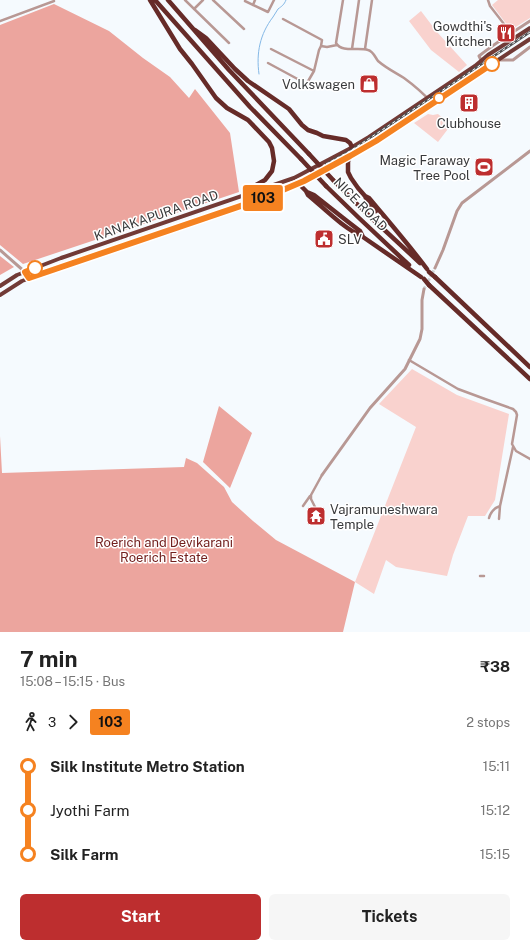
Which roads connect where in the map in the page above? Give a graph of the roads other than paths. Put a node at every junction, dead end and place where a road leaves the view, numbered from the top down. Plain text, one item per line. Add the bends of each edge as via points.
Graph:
1 (150, 0) edge
2 (155, 0) edge
3 (168, 0) edge
4 (185, 0) edge
5 (203, 0) edge
6 (213, 0) edge
7 (245, 0) edge
8 (255, 0) edge
9 (274, 0) edge
10 (343, 0) edge
11 (359, 0) edge
12 (372, 0) edge
13 (488, 0) edge
14 (54, 1) dead end
15 (253, 5) junction
16 (194, 9) junction
17 (283, 19) dead end
18 (0, 21) edge
19 (530, 21) edge
20 (244, 28) dead end
21 (530, 28) edge
22 (195, 30) junction
23 (511, 33) junction
24 (530, 39) edge
25 (229, 44) dead end
26 (337, 45) junction
27 (321, 46) junction
28 (530, 47) edge
29 (270, 49) dead end
30 (352, 49) junction
31 (365, 50) junction
32 (481, 60) junction
33 (496, 62) junction
34 (268, 63) dead end
35 (314, 71) junction
36 (427, 98) junction
37 (432, 104) junction
38 (352, 147) junction
39 (530, 151) edge
40 (350, 156) junction
41 (299, 184) junction
42 (257, 191) junction
43 (220, 204) junction
44 (223, 211) junction
45 (0, 250) edge
46 (435, 268) tunnel mouth
47 (428, 271) junction
48 (25, 272) junction
49 (29, 278) junction
50 (422, 278) junction
51 (0, 286) edge
52 (424, 289) tunnel mouth
53 (0, 295) edge
54 (409, 360) junction
55 (530, 367) edge
56 (530, 378) edge
57 (513, 446) junction
58 (530, 460) edge
59 (322, 475) joint
60 (310, 495) junction
61 (303, 506) dead end
62 (500, 506) junction
63 (316, 510) dead end
64 (489, 518) dead end
65 (499, 519) dead end

1 - 42 highway via 180,49 216,98 227,108 248,120 269,142 274,155 274,166 265,180 256,185
2 - 50 highway, NICE ROAD, bridge via 250,108 326,186
3 - 22 highway, NICE ROAD
4 - 16 street
5 - 16 street
6 - 20 street
7 - 15 street
8 - 15 street
9 - 15 street via 268,12
10 - 26 street
11 - 30 street
12 - 31 street
13 - 23 street
14 - 18 street
16 - 25 street
17 - 27 street via 322,40
19 - 23 street, KANAKAPURA ROAD
21 - 32 highway, KANAKAPURA ROAD
22 - 38 highway via 248,81 288,109 302,125 323,136 346,140
22 - 47 highway, NICE ROAD, bridge via 229,70 334,181
23 - 32 street, KANAKAPURA ROAD via 479,56
24 - 33 highway, KANAKAPURA ROAD
26 - 27 street
26 - 30 street
27 - 35 street
28 - 33 street, KANAKAPURA ROAD via 513,60
29 - 35 street
30 - 31 street
31 - 36 street via 370,51
32 - 36 highway, KANAKAPURA ROAD
33 - 37 highway, KANAKAPURA ROAD
34 - 35 street via 305,83
36 - 37 street
36 - 38 highway, KANAKAPURA ROAD
37 - 40 highway, KANAKAPURA ROAD
38 - 40 highway
38 - 42 highway, KANAKAPURA ROAD via 294,178
39 - 46 street via 462,202
40 - 41 highway, KANAKAPURA ROAD
40 - 47 highway via 348,172 351,178
41 - 44 highway, KANAKAPURA ROAD
41 - 50 highway via 331,216
42 - 43 highway, KANAKAPURA ROAD
43 - 44 highway
43 - 48 highway, KANAKAPURA ROAD
44 - 49 highway, KANAKAPURA ROAD
45 - 48 street
47 - 55 highway, NICE ROAD, bridge
48 - 49 street
48 - 51 highway, KANAKAPURA ROAD
49 - 53 highway, KANAKAPURA ROAD
50 - 56 highway, NICE ROAD, bridge
52 - 54 street via 420,339
54 - 57 street via 458,389 513,409 517,415
54 - 59 street via 405,369 370,408
57 - 58 street
57 - 62 street
59 - 60 street
60 - 61 street
60 - 63 street
62 - 64 street via 490,512
62 - 65 street

